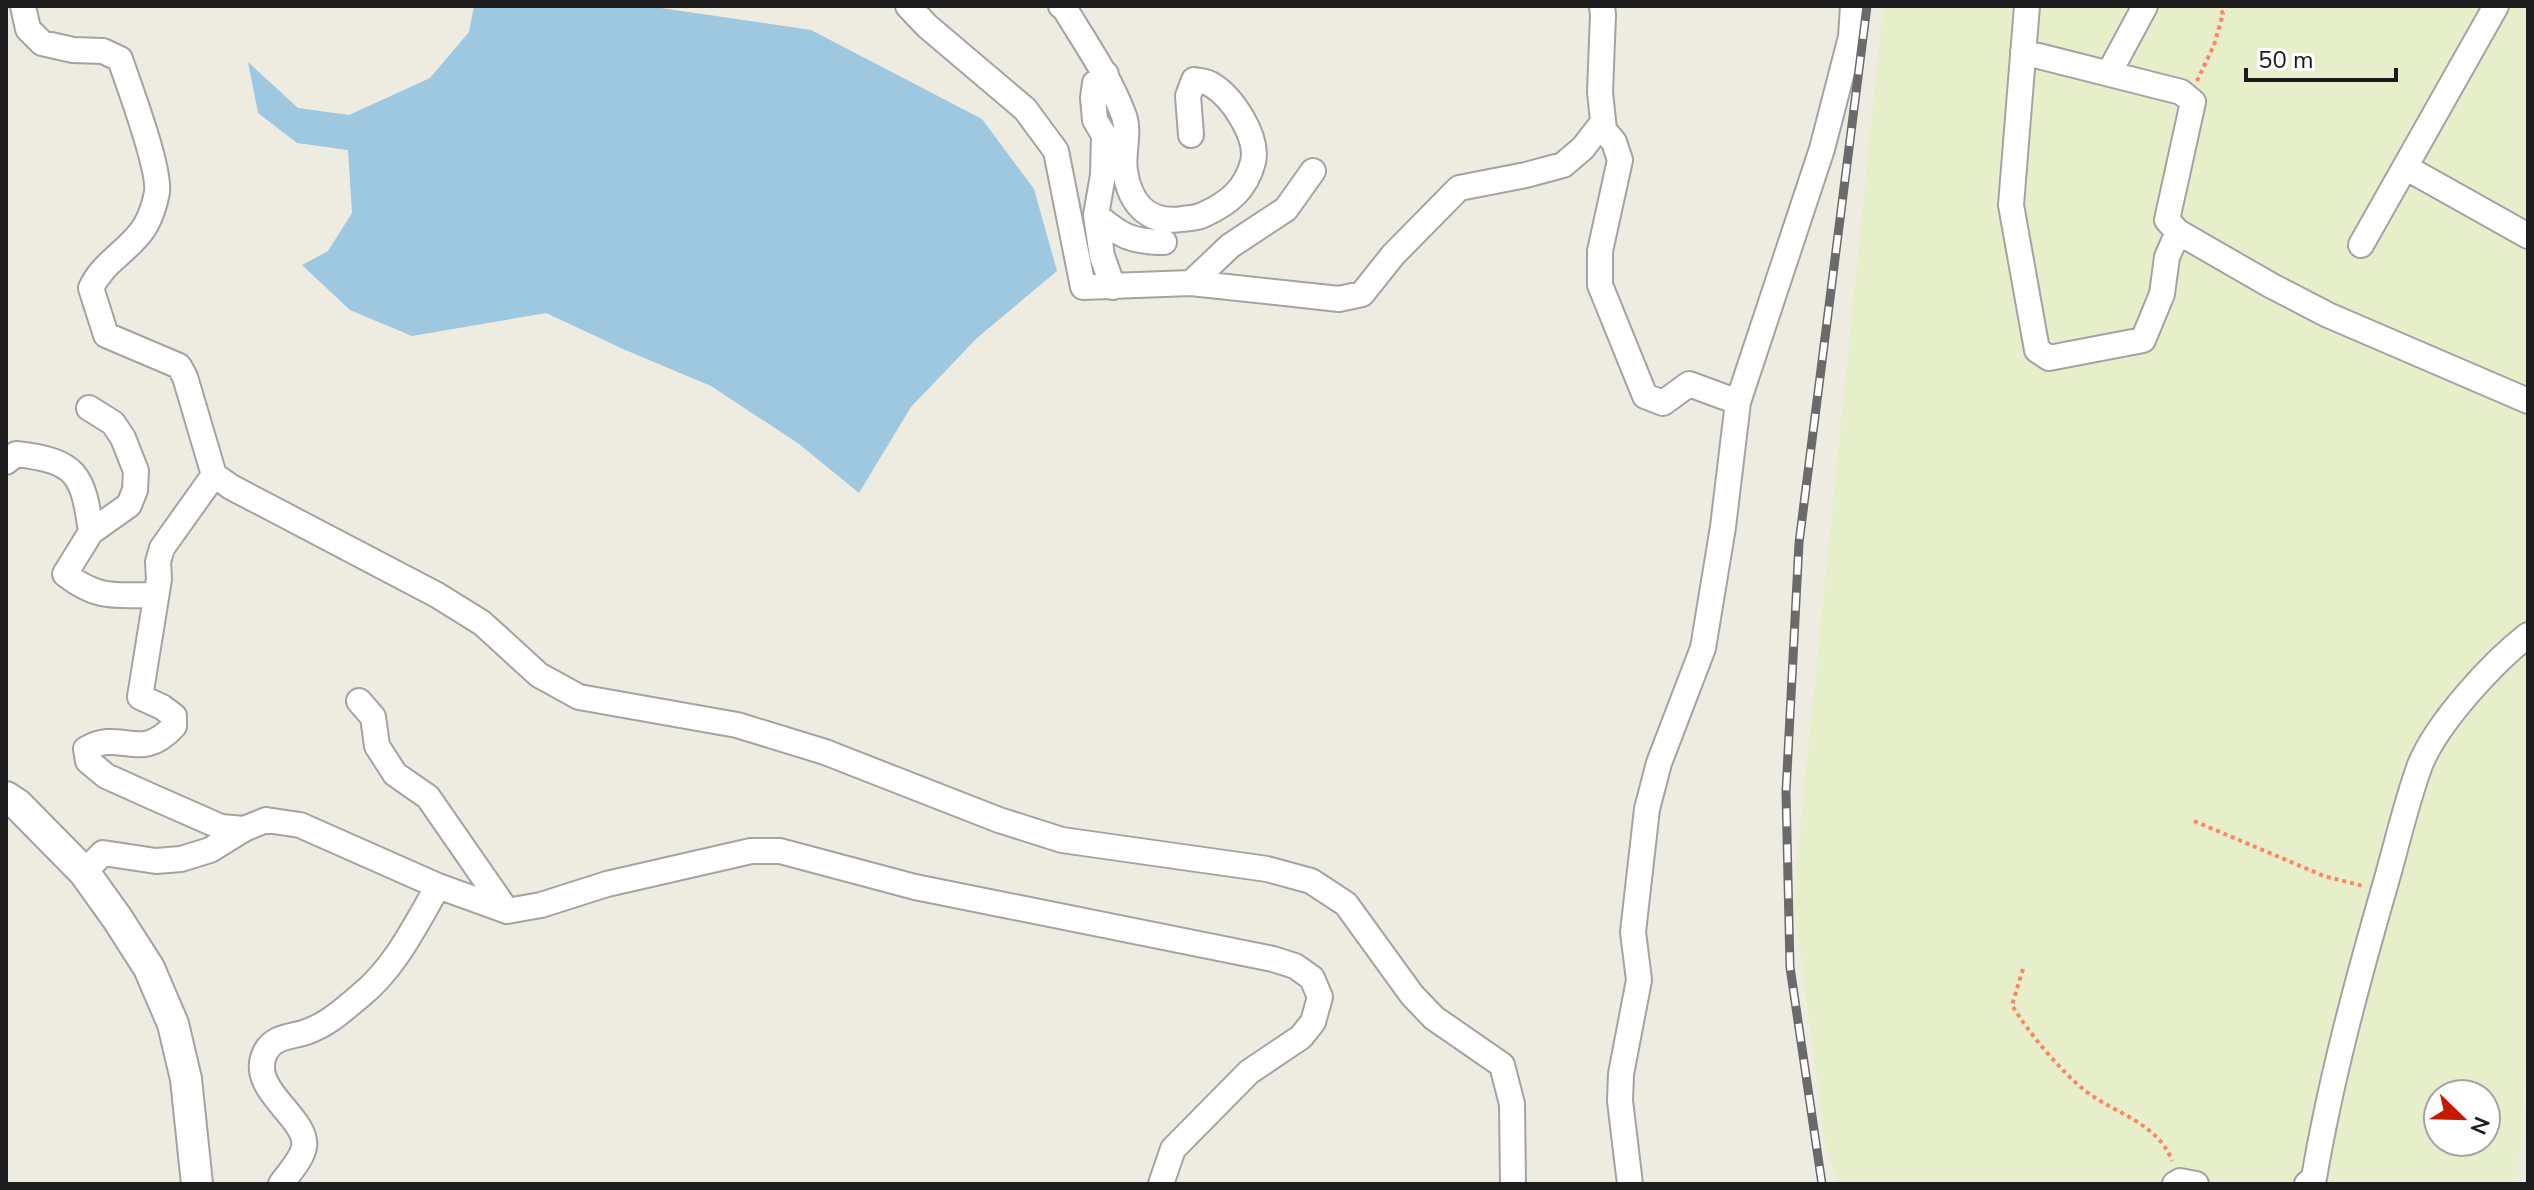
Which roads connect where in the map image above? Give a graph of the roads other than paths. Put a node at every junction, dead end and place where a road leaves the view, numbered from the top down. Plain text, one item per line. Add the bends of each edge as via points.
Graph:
1 (23, 6) edge
2 (908, 6) edge
3 (1061, 6) edge
4 (1602, 6) edge
5 (1853, 6) edge
6 (2027, 6) edge
7 (2145, 6) edge
8 (2496, 6) edge
9 (2023, 52) junction
10 (2109, 73) junction
11 (1106, 74) junction
12 (1603, 122) junction
13 (1191, 135) dead end
14 (2405, 167) junction
15 (1313, 171) dead end
16 (1096, 215) junction
17 (2178, 232) junction
18 (2528, 236) edge
19 (1164, 242) dead end
20 (2361, 245) dead end
21 (1191, 283) junction
22 (1113, 287) junction
23 (2528, 401) edge
24 (1738, 402) junction
25 (89, 408) dead end
26 (6, 462) edge
27 (214, 475) junction
28 (91, 532) junction
29 (155, 595) junction
30 (2528, 635) edge
31 (359, 701) dead end
32 (6, 797) edge
33 (244, 829) junction
34 (93, 862) junction
35 (438, 886) junction
36 (507, 911) junction
37 (197, 1184) edge
38 (281, 1184) edge
39 (1161, 1184) edge
40 (1513, 1184) edge
41 (1630, 1184) edge
42 (2307, 1184) edge

1 - 27 street via 28,29 42,43 103,51 120,59 158,189 140,233 97,274 91,288 106,335 179,366
2 - 22 street via 1025,109 1056,151 1083,287
3 - 11 street
4 - 12 street
5 - 24 street via 1851,37 1822,149
6 - 9 street
7 - 10 street
8 - 14 street
9 - 10 street
9 - 17 street via 2011,205 2037,350 2049,358 2143,340
10 - 17 street via 2181,92 2193,102 2167,220
11 - 13 street via 1126,120 1124,170 1134,200 1150,217 1200,216 1236,196 1245,180 1254,160 1252,140 1227,97 1209,82 1194,80 1188,96
11 - 16 street via 1095,83 1093,98 1095,120 1104,135
12 - 21 street via 1563,165 1459,188 1362,294 1339,299
12 - 24 street via 1620,160 1600,251 1600,285 1645,396 1663,403 1689,384
14 - 18 street
14 - 20 street
15 - 21 street via 1286,209 1230,246
16 - 19 street via 1121,236
16 - 22 street
17 - 23 street via 2328,315
21 - 22 street
24 - 41 street via 1703,648 1659,763 1641,846 1633,932 1639,980 1620,1101
25 - 28 street via 113,423 136,471 129,505
26 - 28 street via 16,454 48,458 66,467 79,478
27 - 29 street via 162,548
27 - 40 street via 437,595 482,623 539,675 579,697 737,725 1062,840 1267,869 1311,881 1346,904 1434,1018 1502,1065 1512,1104
28 - 29 street via 65,574 100,595
29 - 33 street via 140,697 174,716 174,726 150,745 96,743 86,749 88,761 106,776 221,827
30 - 42 street via 2457,707 2421,764 2370,938 2324,1117 2314,1178
31 - 36 street via 373,717 377,746 395,774 428,797
32 - 34 street via 52,840
33 - 34 street via 210,850 181,859
33 - 35 street via 266,820 300,825
34 - 37 street via 173,1024 186,1079
35 - 36 street
35 - 38 street via 398,955 364,993 325,1024 275,1040 265,1052 261,1069 277,1103 302,1130 304,1149
36 - 39 street via 751,851 780,851 915,887 1295,966 1312,978 1320,997 1313,1022 1301,1037 1249,1072 1173,1149

